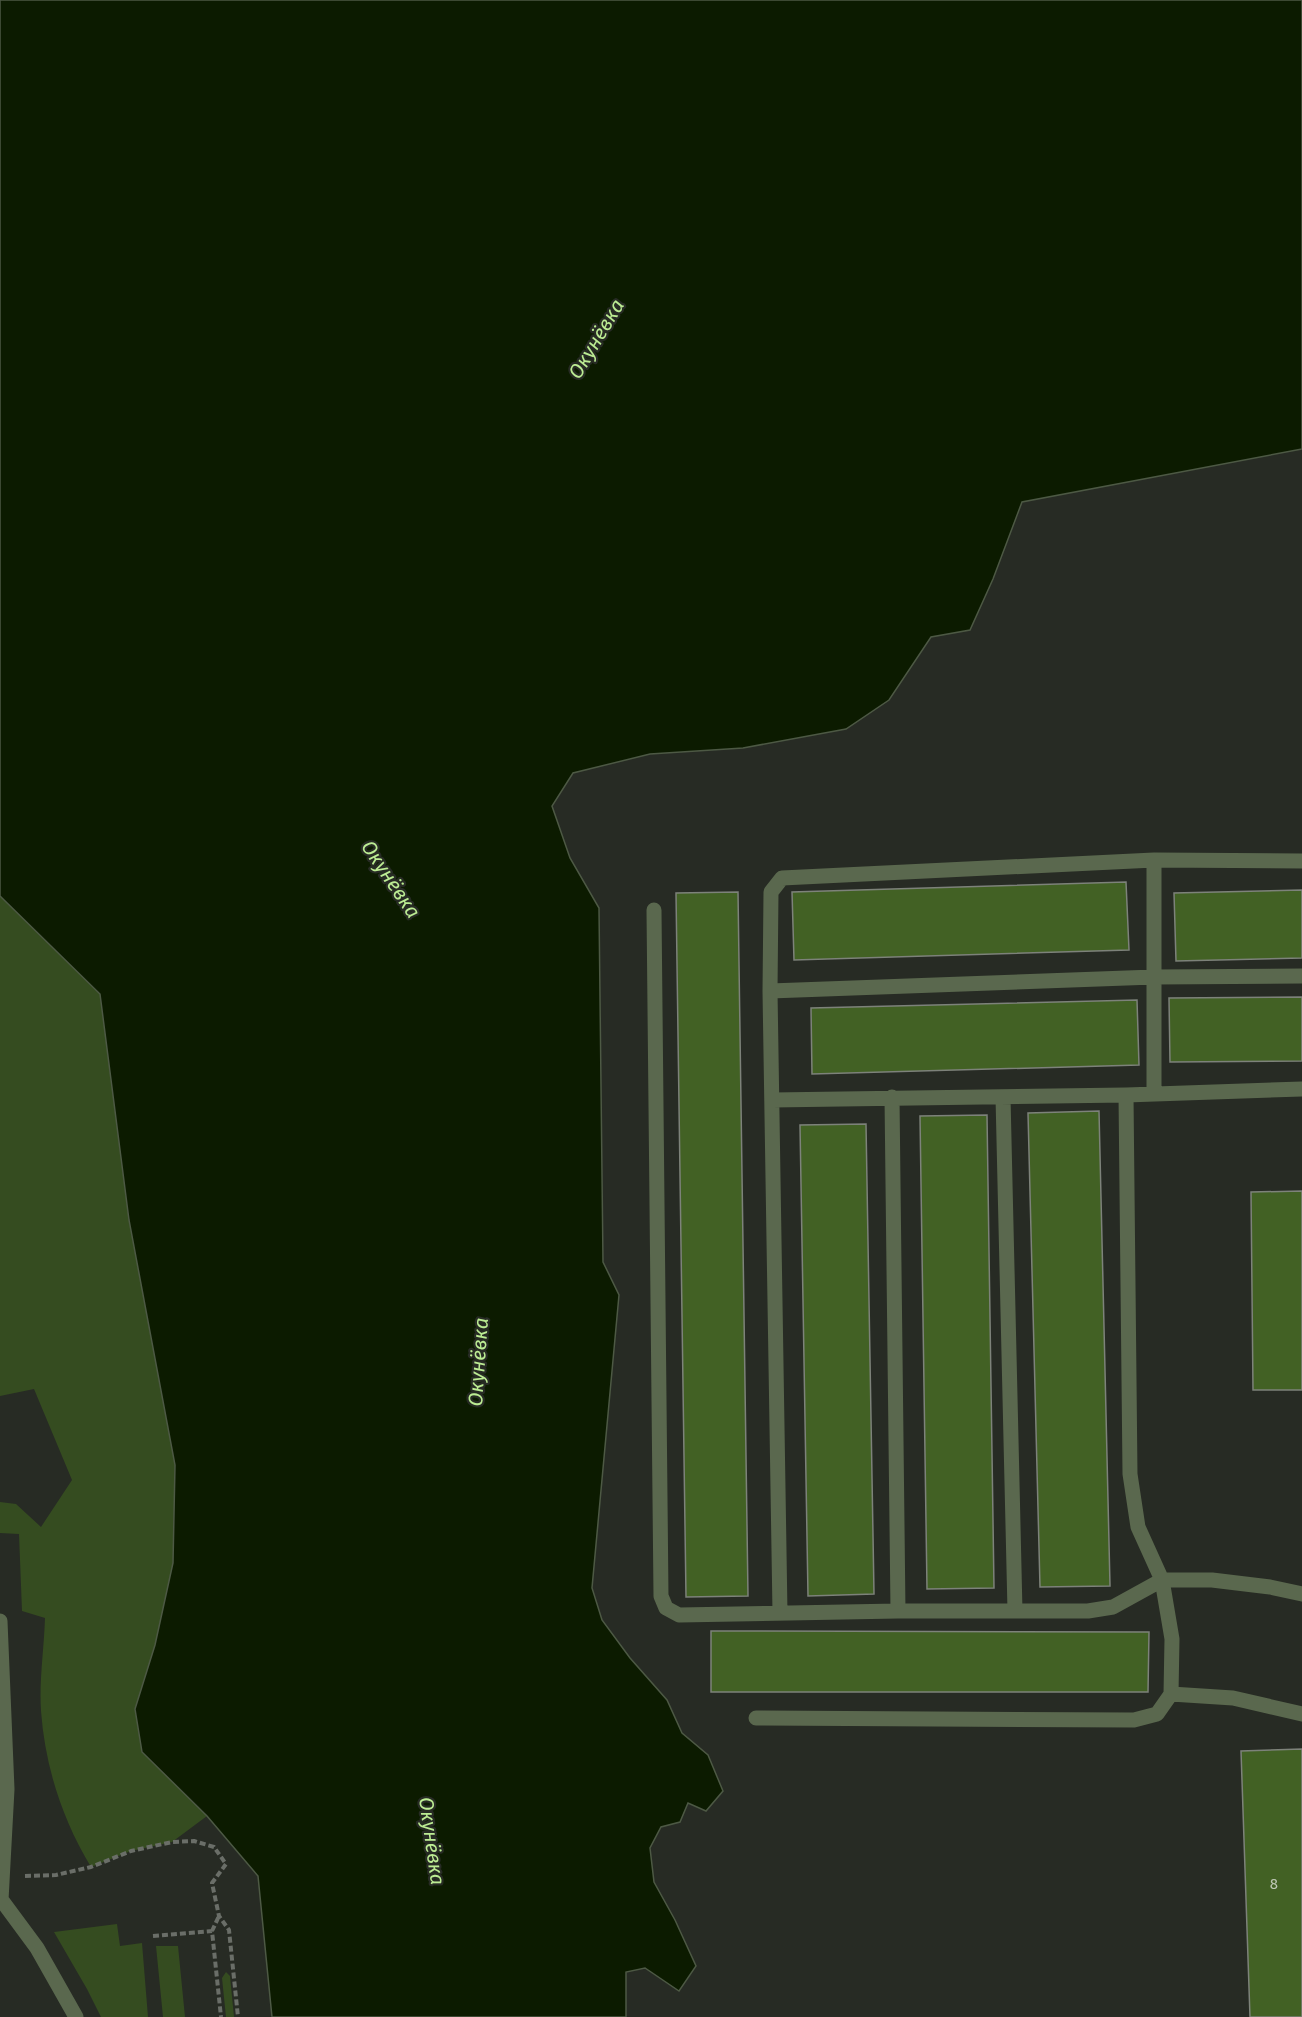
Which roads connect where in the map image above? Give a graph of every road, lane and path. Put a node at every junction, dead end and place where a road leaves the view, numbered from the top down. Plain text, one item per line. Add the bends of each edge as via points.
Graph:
1 (1154, 860) junction
2 (1302, 861) edge
3 (654, 910) dead end
4 (1302, 976) edge
5 (1154, 977) junction
6 (770, 991) junction
7 (1302, 1089) edge
8 (1154, 1093) junction
9 (1126, 1095) junction
10 (892, 1097) junction
11 (1003, 1097) junction
12 (772, 1100) junction
13 (1162, 1580) junction
14 (1302, 1594) edge
15 (898, 1611) junction
16 (1015, 1611) junction
17 (780, 1612) junction
18 (0, 1621) edge
19 (1171, 1694) junction
20 (1302, 1714) edge
21 (756, 1718) dead end
22 (1, 1899) edge
23 (219, 1916) junction
24 (212, 1931) junction
25 (153, 1936) dead end
26 (76, 2017) edge
27 (221, 2017) edge
28 (238, 2017) edge

1 - 2 street
1 - 5 street
1 - 6 street via 782,878 771,892
3 - 17 street via 661,1596 666,1608 679,1615
4 - 5 street
5 - 6 street
5 - 8 street
6 - 12 street
7 - 8 street
8 - 9 street
9 - 11 street
9 - 13 street via 1130,1474 1138,1527
10 - 11 street
10 - 12 street
10 - 15 street
11 - 16 street
12 - 17 street
13 - 14 street via 1212,1580
13 - 16 street via 1113,1607
13 - 19 street via 1172,1639
15 - 16 street
15 - 17 street
18 - 22 street via 7,1789
19 - 20 street via 1233,1698
19 - 21 street via 1157,1713 1134,1720
22 - 23 path via 26,1876 56,1875 141,1849 194,1841 214,1847 226,1864 212,1883
22 - 26 street via 37,1948
23 - 24 path
23 - 28 path via 230,1930
24 - 25 path
24 - 27 path

